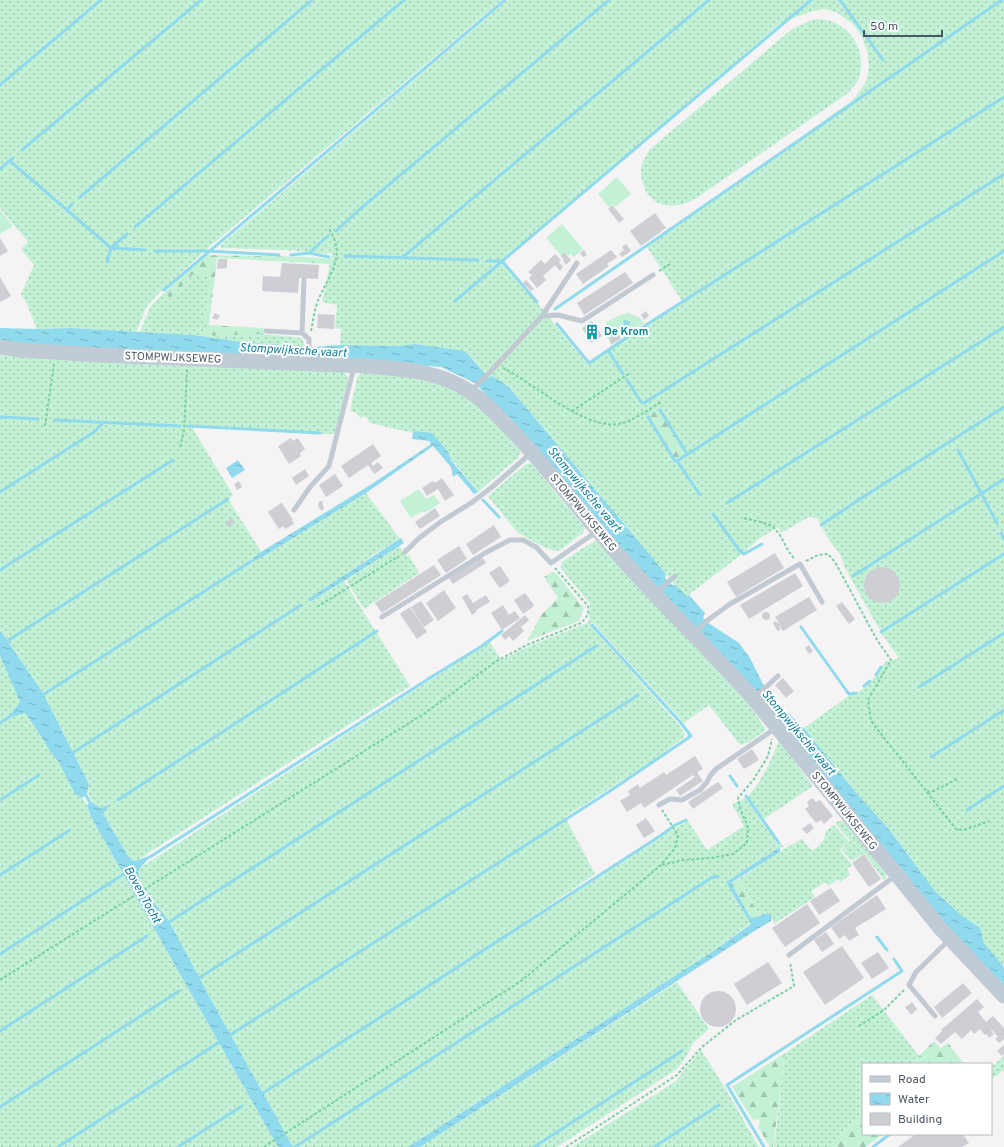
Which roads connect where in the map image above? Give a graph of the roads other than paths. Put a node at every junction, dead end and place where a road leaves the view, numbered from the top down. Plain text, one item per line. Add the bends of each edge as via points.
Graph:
1 (577, 263) dead end
2 (653, 276) road end
3 (304, 280) dead end
4 (542, 316) junction
5 (266, 332) dead end
6 (302, 333) junction
7 (0, 347) edge
8 (309, 362) junction
9 (354, 366) junction
10 (473, 388) junction
11 (532, 452) junction
12 (294, 510) dead end
13 (598, 530) junction
14 (405, 552) road end
15 (673, 578) dead end
16 (657, 592) junction
17 (822, 602) dead end
18 (382, 617) dead end
19 (695, 632) junction
20 (778, 676) dead end
21 (755, 697) junction
22 (778, 728) junction
23 (659, 805) road end
24 (897, 875) junction
25 (951, 938) junction
26 (789, 955) road end
27 (1004, 996) edge
28 (935, 1016) dead end

1 - 4 lane
2 - 4 lane via 582,321 558,315
3 - 6 lane
4 - 10 lane
5 - 6 lane
6 - 8 lane via 309,339
7 - 8 street, STOMPWIJKSEWEG via 55,353
8 - 9 street, STOMPWIJKSEWEG
9 - 10 street, STOMPWIJKSEWEG via 426,373
9 - 12 lane via 329,466
10 - 11 street, STOMPWIJKSEWEG
11 - 13 street, STOMPWIJKSEWEG
11 - 14 lane via 491,488 419,538
13 - 16 street, STOMPWIJKSEWEG via 623,560
13 - 18 lane via 551,563 536,547 523,540 510,540
15 - 16 lane
16 - 19 street, STOMPWIJKSEWEG
17 - 19 lane via 800,564 730,604
19 - 21 street, STOMPWIJKSEWEG
20 - 21 lane
21 - 22 street, STOMPWIJKSEWEG
22 - 23 lane via 716,769 700,790 682,800 670,799
22 - 24 street, STOMPWIJKSEWEG
24 - 25 street, STOMPWIJKSEWEG
24 - 26 lane
25 - 27 street, STOMPWIJKSEWEG
25 - 28 lane via 916,972 909,985

